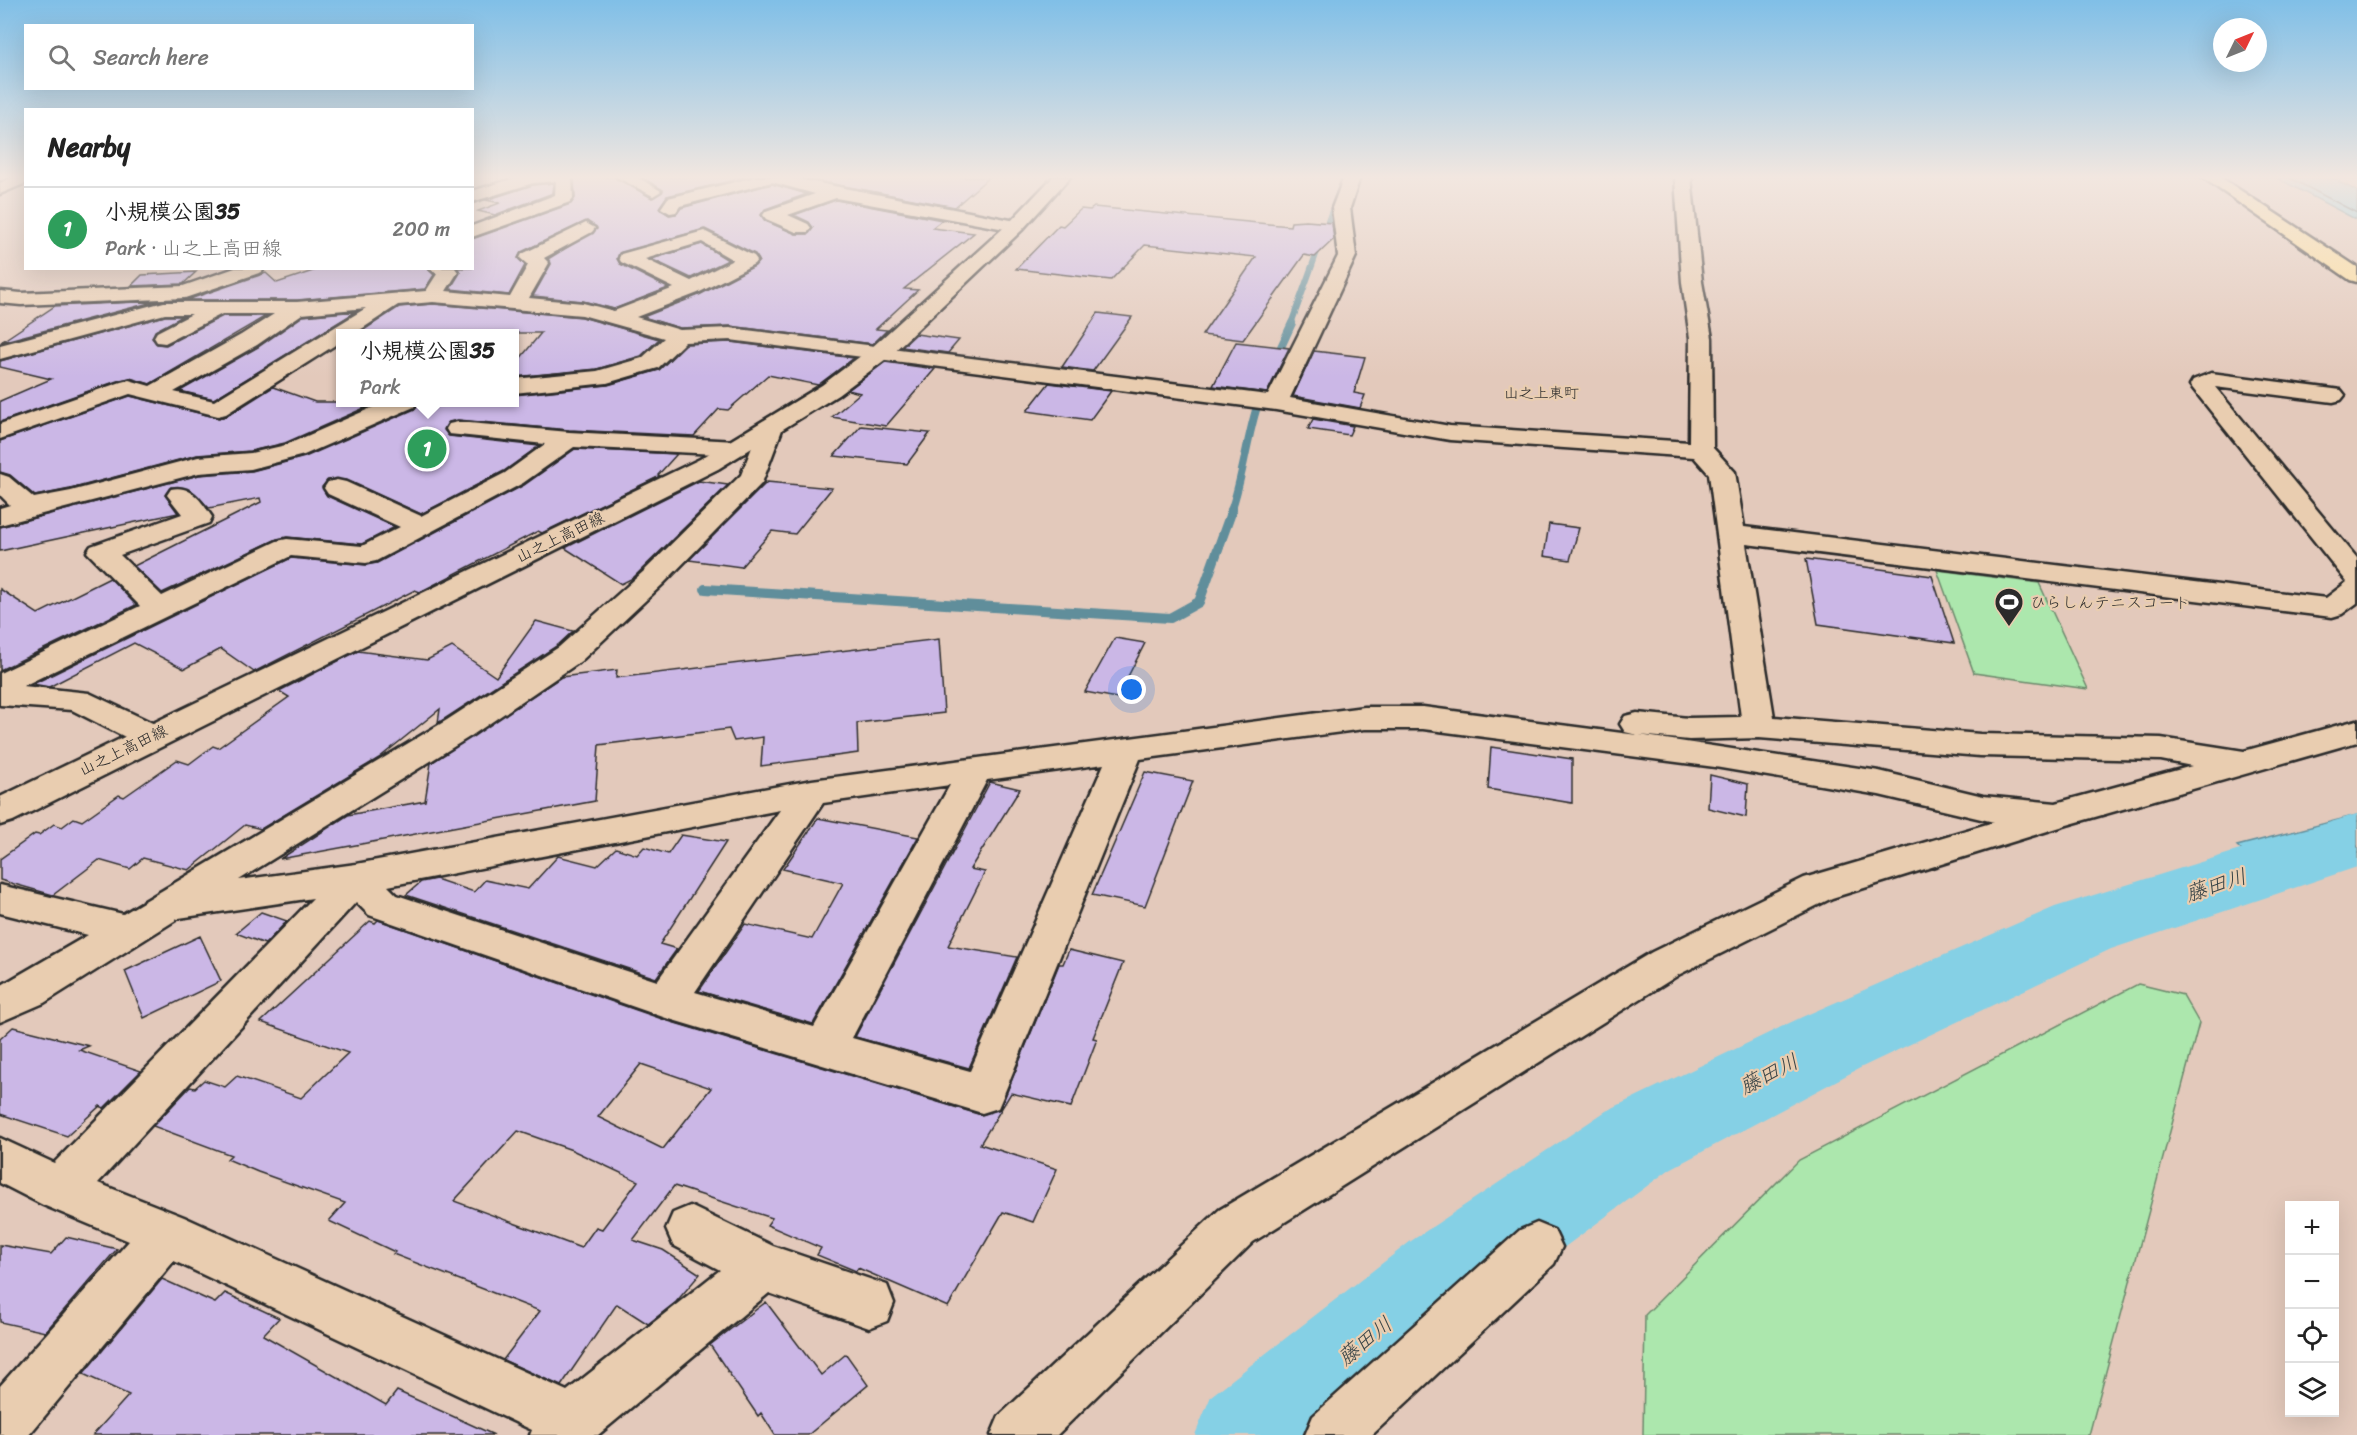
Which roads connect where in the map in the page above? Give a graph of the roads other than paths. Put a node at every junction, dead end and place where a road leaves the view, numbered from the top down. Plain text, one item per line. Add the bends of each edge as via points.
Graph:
1 (556, 244) edge
2 (676, 244) edge
3 (718, 244) edge
4 (997, 244) edge
5 (1345, 244) edge
6 (1689, 244) edge
7 (2312, 244) edge
8 (249, 270) edge
9 (443, 270) edge
10 (2357, 276) edge
11 (691, 289) junction
12 (185, 292) junction
13 (433, 296) junction
14 (0, 297) edge
15 (394, 299) junction
16 (516, 303) junction
17 (164, 308) junction
18 (219, 308) junction
19 (297, 308) junction
20 (615, 318) junction
21 (347, 329) edge
22 (336, 336) edge
23 (679, 336) junction
24 (165, 337) dead end
25 (47, 339) junction
26 (249, 340) junction
27 (323, 344) junction
28 (0, 352) edge
29 (878, 354) junction
30 (54, 360) dead end
31 (519, 386) edge
32 (153, 394) junction
33 (2333, 395) dead end
34 (1276, 403) junction
35 (394, 407) edge
36 (771, 427) junction
37 (458, 429) dead end
38 (0, 432) edge
39 (569, 440) junction
40 (736, 448) junction
41 (1701, 450) junction
42 (0, 482) edge
43 (337, 488) dead end
44 (180, 495) dead end
45 (28, 507) junction
46 (0, 517) edge
47 (421, 526) junction
48 (1733, 534) junction
49 (2357, 576) edge
50 (2357, 588) edge
51 (159, 609) junction
52 (0, 685) edge
53 (0, 696) edge
54 (1423, 718) junction
55 (1759, 727) junction
56 (2357, 731) edge
57 (151, 736) junction
58 (1127, 750) junction
59 (2246, 764) junction
60 (976, 769) junction
61 (1879, 783) junction
62 (812, 792) junction
63 (0, 812) edge
64 (2056, 816) junction
65 (1961, 845) junction
66 (356, 878) junction
67 (0, 899) edge
68 (168, 905) junction
69 (126, 930) junction
70 (666, 1001) junction
71 (0, 1005) edge
72 (826, 1046) junction
73 (0, 1159) edge
74 (60, 1190) junction
75 (690, 1229) dead end
76 (167, 1233) junction
77 (1538, 1247) dead end
78 (763, 1267) junction
79 (869, 1303) dead end
80 (0, 1427) edge
81 (565, 1428) edge
82 (1018, 1435) edge
83 (1332, 1435) edge

1 - 16 street via 529,258 539,263
2 - 11 street via 628,258
3 - 11 street via 747,260
4 - 29 street, 山之上高田線
5 - 34 street via 1347,256
6 - 41 street via 1701,338
7 - 10 highway
8 - 12 street
9 - 13 street via 448,272
11 - 20 street
12 - 14 street
12 - 17 street
13 - 15 street
13 - 16 street
15 - 19 street
15 - 21 street
16 - 20 street via 583,309
17 - 18 street
17 - 25 street
18 - 19 street
18 - 24 street
19 - 26 street
20 - 23 street
22 - 27 street
23 - 29 street via 730,334
23 - 31 street via 650,363 599,378
25 - 28 street
25 - 30 street
26 - 27 street
26 - 32 street
27 - 32 street via 218,409
29 - 34 street
29 - 36 street, 山之上高田線
32 - 38 street via 129,387
33 - 49 street via 2211,380 2201,384
34 - 41 street via 1450,433
35 - 45 street via 295,450 251,460 198,465 73,499
36 - 40 street, 山之上高田線
36 - 68 street via 753,478 570,654 459,728
37 - 39 street
39 - 40 street
39 - 47 street via 513,478
40 - 57 street, 山之上高田線
41 - 48 street via 1722,472
42 - 45 street
43 - 47 street
44 - 51 street via 199,518 101,552
45 - 46 street
47 - 51 street via 366,555 287,547
48 - 50 street via 2332,608
48 - 55 street
51 - 52 street
53 - 57 street via 78,700
54 - 55 street via 1438,710 1689,729
54 - 58 street via 1364,718
54 - 61 street via 1715,756
55 - 59 street via 1980,745 2161,750
56 - 59 street
57 - 63 street, 山之上高田線
58 - 60 street
58 - 72 street via 982,1094
59 - 64 street
60 - 62 street
60 - 72 street
61 - 64 street via 1983,808
61 - 65 street via 1926,802 1953,822
62 - 66 street
62 - 70 street
64 - 65 street
65 - 82 street via 1818,888 1666,963 1236,1226
66 - 68 street
66 - 70 street via 383,905
66 - 74 street
67 - 69 street
68 - 69 street
69 - 71 street
70 - 72 street
73 - 74 street
74 - 76 street
75 - 78 street
76 - 80 street
76 - 81 street
77 - 83 street
78 - 79 street
78 - 81 street

